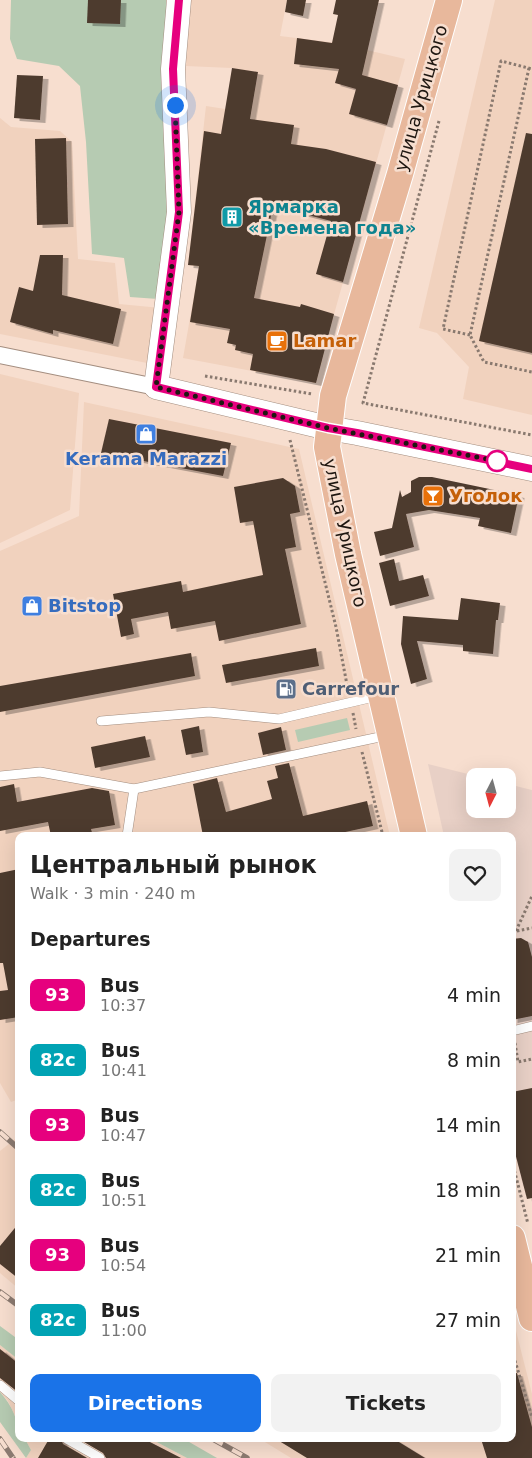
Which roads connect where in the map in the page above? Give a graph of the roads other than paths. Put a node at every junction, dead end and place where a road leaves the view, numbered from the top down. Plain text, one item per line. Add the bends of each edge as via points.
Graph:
1 (179, 0) edge
2 (449, 0) edge
3 (0, 356) edge
4 (156, 387) junction
5 (328, 428) junction
6 (532, 469) edge
7 (380, 695) junction
8 (101, 721) dead end
9 (389, 735) junction
10 (0, 776) edge
11 (134, 789) junction
12 (128, 832) edge
13 (413, 832) edge
14 (532, 1026) edge
15 (516, 1030) edge
16 (521, 1234) edge
17 (532, 1314) edge
18 (0, 1385) edge
19 (15, 1398) edge
20 (72, 1442) edge
21 (100, 1458) edge

1 - 4 main road via 173,69 179,212
2 - 5 main road, улица Урицкого via 333,396
3 - 4 street
4 - 5 main road
5 - 6 main road
5 - 7 main road, улица Урицкого via 327,447
7 - 8 lane via 279,718 209,712
7 - 9 main road, улица Урицкого
9 - 11 lane
9 - 13 main road, улица Урицкого
10 - 11 lane via 40,772
11 - 12 lane
14 - 15 lane
16 - 17 main road
18 - 19 lane
20 - 21 lane

